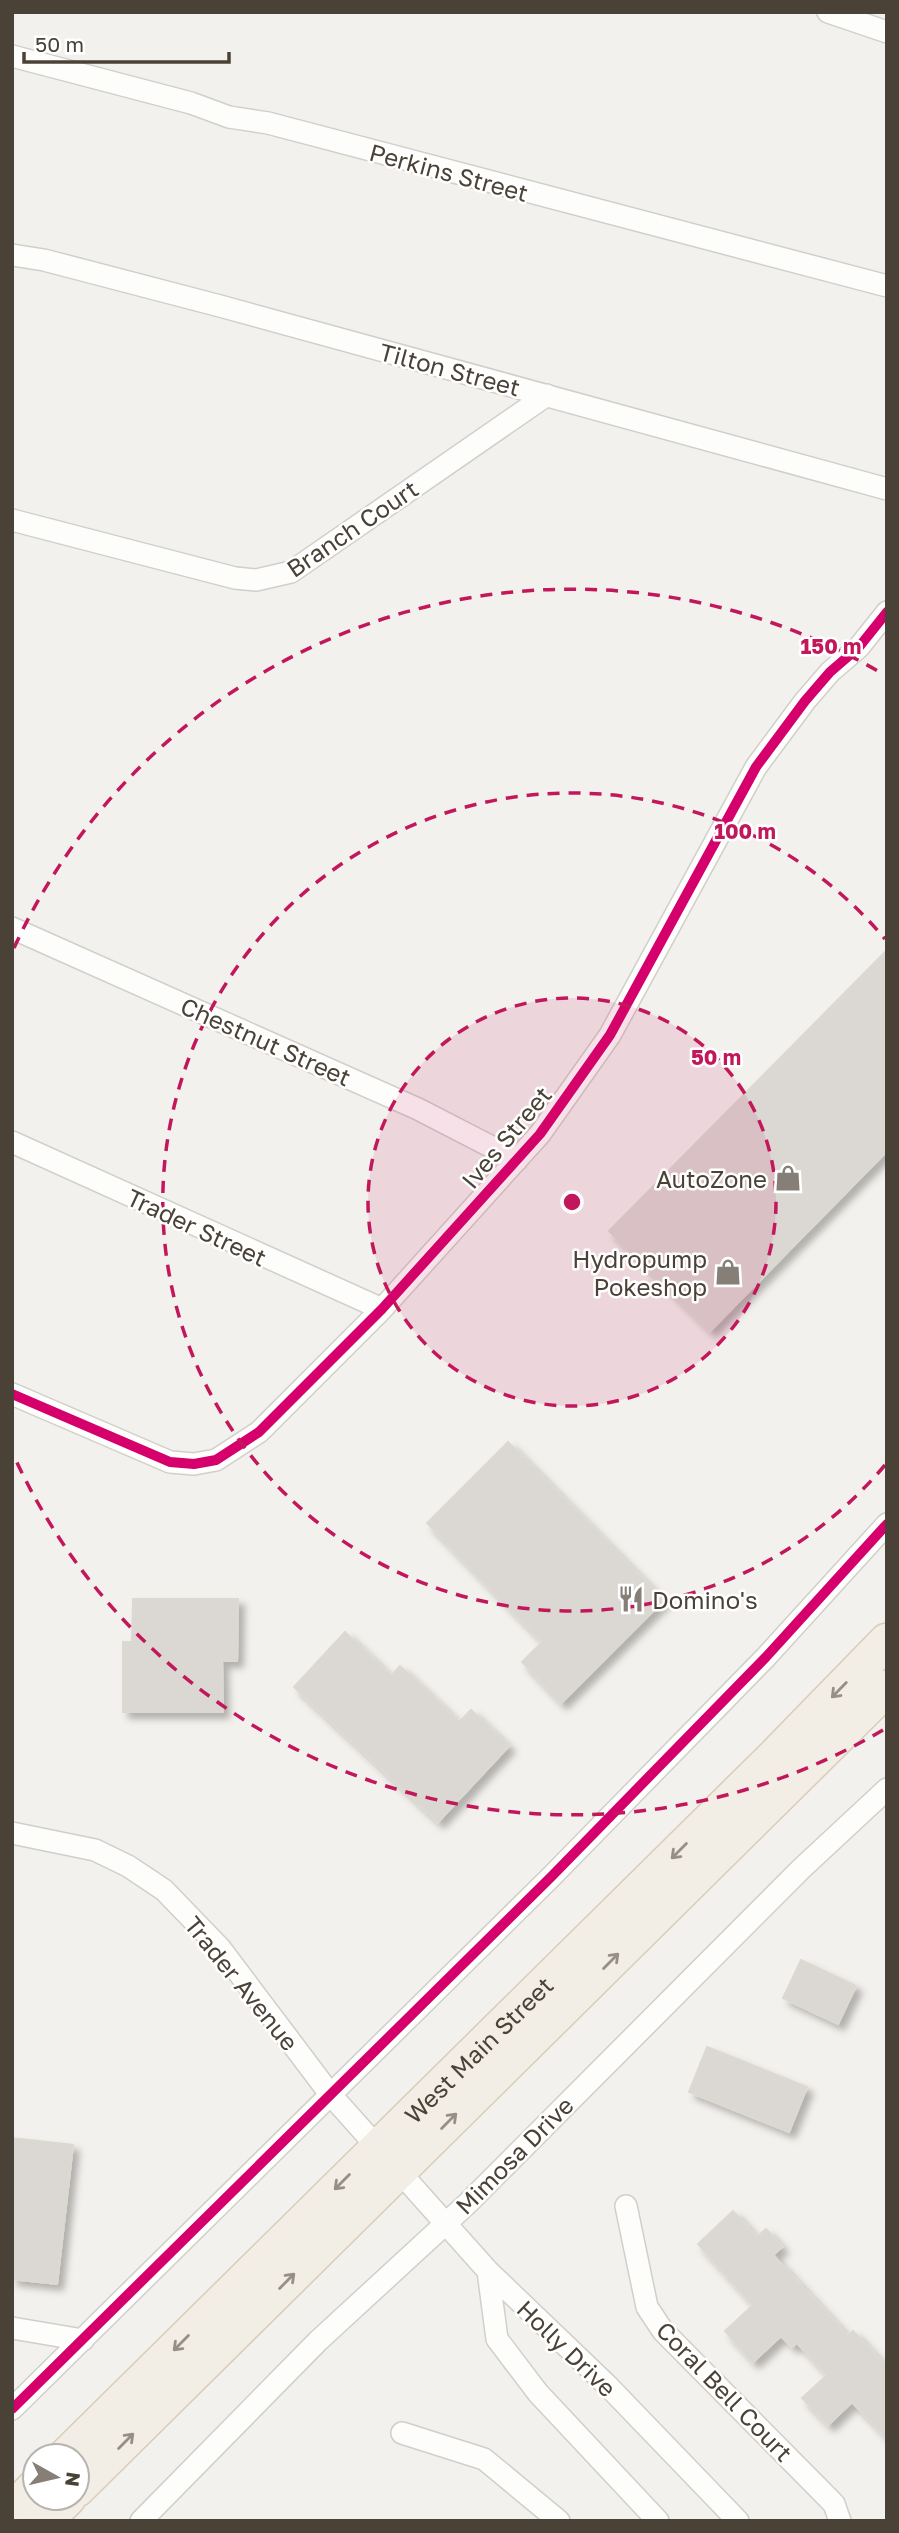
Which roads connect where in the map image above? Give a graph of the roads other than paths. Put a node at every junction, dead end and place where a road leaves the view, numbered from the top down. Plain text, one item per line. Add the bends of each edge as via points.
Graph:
1 (828, 12) edge
2 (887, 32) edge
3 (12, 56) edge
4 (12, 255) edge
5 (887, 286) edge
6 (547, 395) junction
7 (887, 489) edge
8 (12, 520) edge
9 (887, 612) edge
10 (12, 928) edge
11 (12, 1142) edge
12 (517, 1160) junction
13 (382, 1309) junction
14 (12, 1394) edge
15 (887, 1524) edge
16 (887, 1641) edge
17 (887, 1688) edge
18 (887, 1789) edge
19 (12, 1833) edge
20 (330, 2094) junction
21 (388, 2159) junction
22 (626, 2206) dead end
23 (445, 2224) junction
24 (488, 2271) junction
25 (12, 2328) edge
26 (83, 2340) junction
27 (12, 2409) edge
28 (402, 2433) dead end
29 (81, 2442) edge
30 (91, 2474) edge
31 (141, 2521) edge
32 (559, 2521) edge
33 (658, 2521) edge
34 (738, 2521) edge
35 (840, 2521) edge

1 - 2 street
3 - 5 street, Perkins Street via 229,117 268,123
4 - 6 street, Tilton Street
6 - 7 street, Tilton Street
6 - 8 street, Branch Court via 291,572 275,578 211,573
9 - 12 street, Ives Street via 805,701 756,767 610,1035
10 - 12 street, Chestnut Street via 418,1109
11 - 13 street, Trader Street
12 - 13 street, Ives Street
13 - 14 street, Ives Street via 259,1432 216,1460 170,1462
15 - 20 street via 766,1657
16 -> 21 main road, West Main Street
21 -> 17 main road, West Main Street
18 - 23 street, Mimosa Drive via 801,1868
19 - 20 street, Trader Avenue via 95,1850 164,1890 220,1948
20 - 21 street, Trader Avenue
20 - 26 street
21 - 23 street, Holly Drive
21 -> 29 main road, West Main Street
30 -> 21 main road, West Main Street
22 - 35 street, Coral Bell Court via 639,2276 652,2315 834,2504
23 - 24 street, Holly Drive
23 - 31 street, Mimosa Drive via 318,2341
24 - 33 street via 497,2339 538,2392
24 - 34 street, Holly Drive via 608,2386
25 - 26 street
26 - 27 street
28 - 32 street via 484,2459

